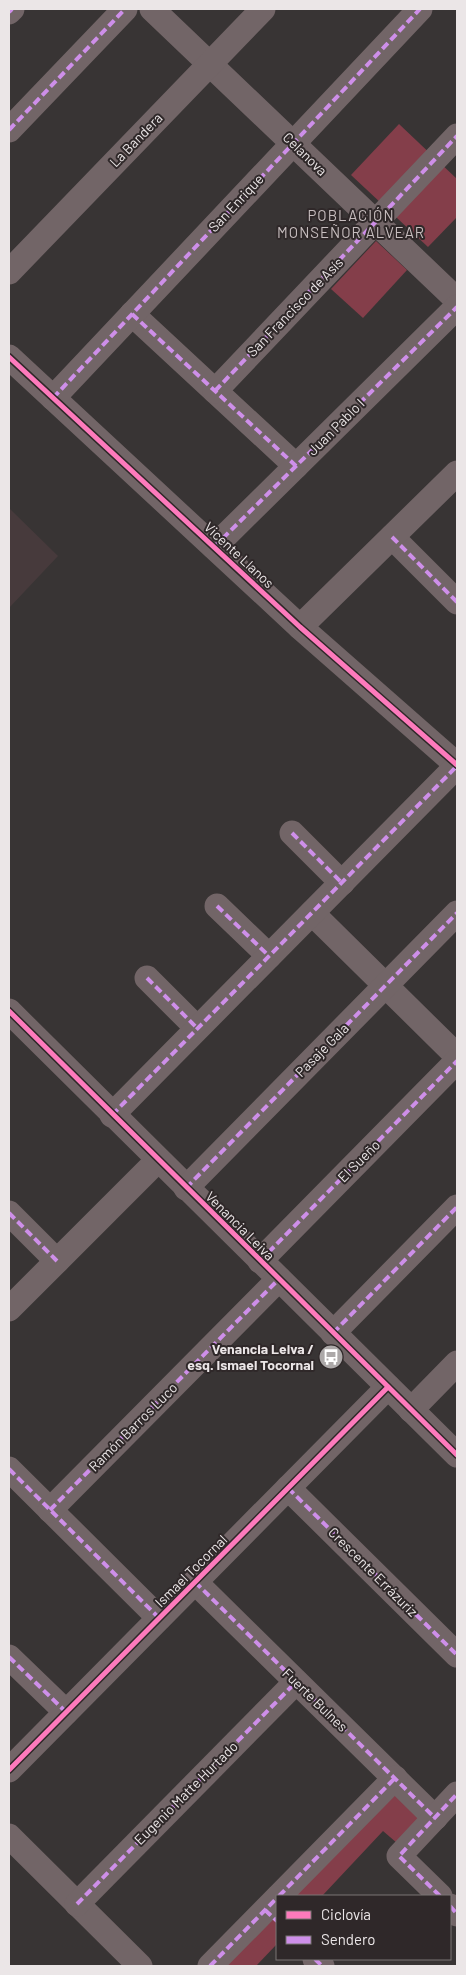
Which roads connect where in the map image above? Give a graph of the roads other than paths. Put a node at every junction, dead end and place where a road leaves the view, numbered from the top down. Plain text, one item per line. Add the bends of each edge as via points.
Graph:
1 (12, 9) edge
2 (125, 9) edge
3 (152, 9) edge
4 (263, 9) edge
5 (420, 9) edge
6 (9, 12) edge
7 (210, 64) junction
8 (9, 130) edge
9 (457, 136) edge
10 (293, 143) junction
11 (376, 222) junction
12 (9, 272) edge
13 (457, 300) edge
14 (457, 307) edge
15 (132, 314) junction
16 (9, 357) edge
17 (215, 391) junction
18 (53, 398) junction
19 (296, 466) junction
20 (457, 473) edge
21 (392, 537) junction
22 (214, 547) junction
23 (457, 602) edge
24 (300, 627) junction
25 (457, 766) edge
26 (292, 833) dead end
27 (342, 882) junction
28 (217, 906) dead end
29 (312, 913) junction
30 (457, 913) edge
31 (269, 956) junction
32 (147, 978) dead end
33 (386, 985) junction
34 (9, 1011) edge
35 (197, 1028) junction
36 (457, 1056) edge
37 (457, 1061) edge
38 (112, 1114) junction
39 (158, 1160) junction
40 (186, 1188) junction
41 (457, 1207) edge
42 (9, 1213) edge
43 (57, 1261) junction
44 (260, 1261) junction
45 (279, 1279) junction
46 (9, 1309) edge
47 (333, 1333) junction
48 (457, 1363) edge
49 (388, 1387) junction
50 (411, 1410) junction
51 (457, 1455) edge
52 (9, 1469) edge
53 (288, 1488) junction
54 (50, 1510) junction
55 (195, 1582) junction
56 (159, 1618) junction
57 (457, 1655) edge
58 (9, 1656) edge
59 (296, 1682) junction
60 (66, 1712) junction
61 (9, 1770) edge
62 (394, 1778) junction
63 (457, 1794) edge
64 (435, 1818) junction
65 (9, 1836) edge
66 (285, 1895) edge
67 (439, 1895) edge
68 (77, 1904) junction
69 (275, 1906) edge
70 (140, 1966) edge
71 (210, 1966) edge

1 - 6 street
2 - 8 street
3 - 7 street, Celanova
4 - 7 street, La Bandera
5 - 10 street, San Enrique
7 - 10 street, Celanova
7 - 12 street, La Bandera
9 - 11 street, San Francisco de Asís
10 - 11 street, Celanova
10 - 15 street, San Enrique
11 - 13 street, Celanova
11 - 17 street, San Francisco de Asís
14 - 19 street, Juan Pablo I
15 - 17 street
15 - 18 street, San Enrique
16 - 18 street, Vicente Llanos
17 - 19 street
18 - 22 street, Vicente Llanos
19 - 22 street, Juan Pablo I
20 - 21 street
21 - 23 street
21 - 24 street
22 - 24 street, Vicente Llanos
24 - 25 street, Vicente Llanos
25 - 27 street
26 - 27 street
27 - 29 street
28 - 31 street
29 - 31 street
29 - 33 street
30 - 33 street, Pasaje Gala
31 - 35 street
32 - 35 street
33 - 36 street
33 - 40 street, Pasaje Gala
34 - 38 street, Venancia Leiva
35 - 38 street
37 - 44 street, El Sueño
38 - 39 street, Venancia Leiva
39 - 40 street, Venancia Leiva
39 - 43 street
40 - 44 street, Venancia Leiva
41 - 47 street
42 - 43 street
43 - 46 street
44 - 45 street, Venancia Leiva
45 - 47 street, Venancia Leiva
45 - 54 street, Ramón Barros Luco
47 - 49 street, Venancia Leiva
48 - 50 street
49 - 50 street, Venancia Leiva
49 - 53 street, Ismael Tocornal
50 - 51 street, Venancia Leiva
52 - 54 street
53 - 55 street, Ismael Tocornal
53 - 57 street, Crescente Errázuriz
54 - 56 street
55 - 56 street, Ismael Tocornal
55 - 59 street, Fuerte Bulnes
56 - 60 street, Ismael Tocornal
58 - 60 street
59 - 62 street, Fuerte Bulnes
59 - 68 street, Eugenio Matte Hurtado
60 - 61 street, Ismael Tocornal
62 - 64 street, Fuerte Bulnes
62 - 66 street
63 - 64 street
64 - 67 street via 399,1856
65 - 68 street
68 - 70 street
69 - 71 street

